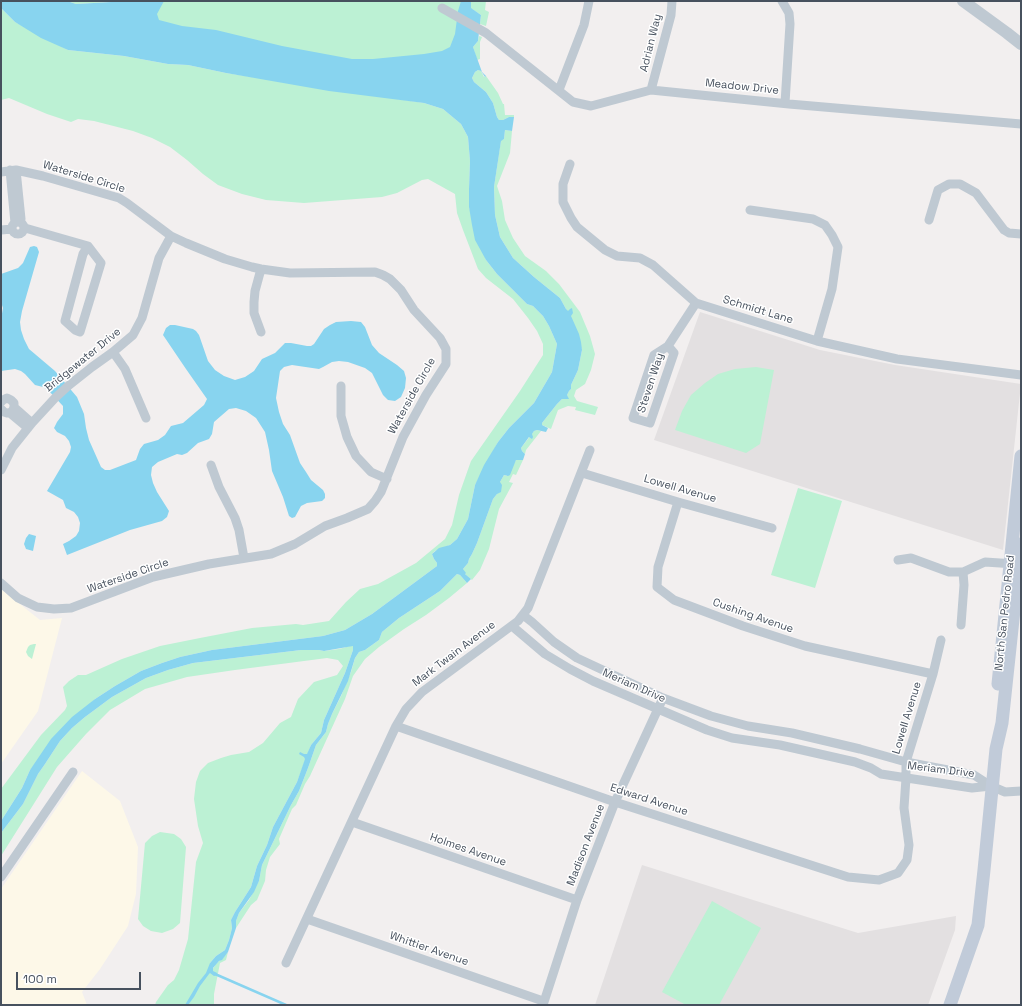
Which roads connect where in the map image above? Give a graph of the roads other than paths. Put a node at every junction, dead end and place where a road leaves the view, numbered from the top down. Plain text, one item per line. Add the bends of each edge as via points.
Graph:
1 (588, 1) edge
2 (672, 1) edge
3 (782, 1) edge
4 (963, 1) edge
5 (975, 1) edge
6 (442, 8) dead end
7 (1021, 34) edge
8 (1021, 44) edge
9 (559, 90) junction
10 (651, 90) junction
11 (785, 103) junction
12 (1021, 124) edge
13 (570, 164) dead end
14 (9, 171) edge
15 (750, 210) dead end
16 (929, 220) dead end
17 (18, 226) junction
18 (1, 230) edge
19 (1021, 234) edge
20 (171, 236) junction
21 (88, 246) junction
22 (261, 269) junction
23 (696, 303) junction
24 (261, 332) dead end
25 (817, 341) junction
26 (668, 346) junction
27 (113, 352) junction
28 (1021, 375) edge
29 (340, 386) dead end
30 (5, 409) edge
31 (146, 418) dead end
32 (30, 426) junction
33 (590, 450) dead end
34 (1021, 456) edge
35 (211, 465) dead end
36 (1, 470) edge
37 (582, 473) junction
38 (387, 479) junction
39 (678, 502) junction
40 (772, 528) dead end
41 (1021, 544) edge
42 (244, 558) junction
43 (898, 560) dead end
44 (1014, 564) junction
45 (963, 572) junction
46 (1, 582) edge
47 (523, 615) junction
48 (961, 625) dead end
49 (512, 626) junction
50 (941, 640) dead end
51 (933, 674) junction
52 (663, 698) junction
53 (658, 710) junction
54 (396, 726) junction
55 (906, 762) junction
56 (73, 772) dead end
57 (906, 778) junction
58 (991, 786) junction
59 (1021, 791) edge
60 (615, 802) junction
61 (352, 822) junction
62 (898, 873) joint
63 (1, 877) edge
64 (577, 900) junction
65 (307, 919) junction
66 (286, 963) dead end
67 (543, 1003) edge
68 (950, 1005) edge

1 - 9 street via 584,25
2 - 10 street, Adrian Way via 671,14
3 - 11 street via 789,13 790,24
4 - 8 street
5 - 7 street
6 - 9 street, Meadow Drive via 486,33
9 - 10 street, Meadow Drive via 573,102 591,106
10 - 11 street, Meadow Drive
11 - 12 street, Meadow Drive
13 - 23 street, Schmidt Lane via 563,184 563,202 577,227 604,250 617,256 640,258 653,264
14 - 17 street
14 - 20 street, Waterside Circle via 43,176 119,198
15 - 25 street via 813,219 826,226 832,235 838,247 832,289
16 - 19 street via 938,190 949,184 960,184 976,193 1004,230
17 - 18 street
17 - 21 street
20 - 22 street, Waterside Circle via 225,259
20 - 27 street, Bridgewater Drive via 159,258 142,318 133,335
21 - 21 street via 83,254 65,321 80,332 101,262
22 - 24 street via 254,302 254,313
22 - 38 street, Waterside Circle via 290,273 375,272 383,275 390,278 401,290 414,310 440,338 446,349 446,364 403,437
23 - 25 street, Schmidt Lane
23 - 26 street, Steven Way
25 - 28 street, Schmidt Lane via 897,359
26 - 26 street, Steven Way via 654,355 633,418 650,423 674,352
27 - 31 street via 125,369
27 - 32 street, Bridgewater Drive via 54,398
29 - 38 street via 341,416 356,456 371,472
30 - 32 street
32 - 36 street, Bridgewater Drive via 12,448
33 - 37 street, Mark Twain Avenue
34 - 44 main road, North San Pedro Road
35 - 42 street via 235,518
37 - 39 street, Lowell Avenue
37 - 47 street, Mark Twain Avenue
38 - 42 street, Waterside Circle via 368,509 325,526 287,548 271,554
39 - 40 street, Lowell Avenue
39 - 51 street, Cushing Avenue via 658,567 657,587 674,600 805,646
41 - 44 main road, North San Pedro Road
42 - 46 street, Waterside Circle via 154,577 71,608 37,607 18,598
43 - 45 street via 911,558 949,572
44 - 45 street via 986,562
44 - 58 main road, North San Pedro Road via 1002,723
45 - 48 street
47 - 49 street, Mark Twain Avenue
47 - 52 street, Meriam Drive via 577,658
49 - 53 street, Meriam Drive via 545,654 570,669
49 - 54 street, Mark Twain Avenue via 422,692 406,709
50 - 51 street, Lowell Avenue
51 - 55 street, Lowell Avenue
52 - 53 street, Madison Avenue
52 - 55 street, Meriam Drive via 711,716 748,726 797,734
53 - 57 street, Meriam Drive via 732,738 780,744 855,762 881,774
53 - 60 street, Madison Avenue
54 - 60 street, Edward Avenue
54 - 61 street, Mark Twain Avenue
55 - 57 street, Lowell Avenue
55 - 58 street, Meriam Drive via 974,775
56 - 63 street
57 - 58 street, Meriam Drive via 972,788
57 - 62 street, Lowell Avenue via 904,808 909,845 908,860
58 - 59 street via 1005,792
58 - 68 main road, North San Pedro Road via 978,925
60 - 62 street, Edward Avenue via 848,877 879,880
60 - 64 street, Madison Avenue
61 - 64 street, Holmes Avenue
61 - 65 street, Mark Twain Avenue
64 - 67 street, Madison Avenue
65 - 66 street, Mark Twain Avenue
65 - 67 street, Whittier Avenue

